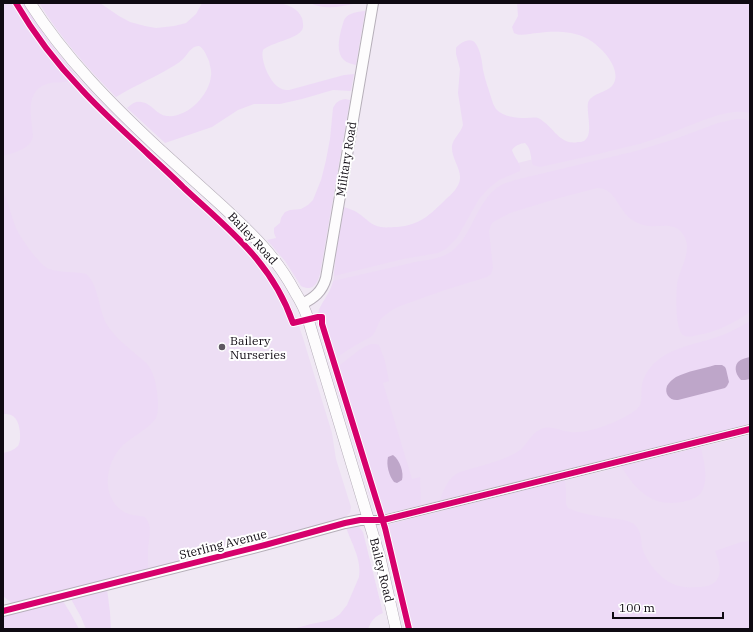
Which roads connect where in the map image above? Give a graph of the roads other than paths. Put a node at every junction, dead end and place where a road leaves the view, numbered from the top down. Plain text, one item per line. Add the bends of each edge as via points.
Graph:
1 (30, 3) edge
2 (373, 3) edge
3 (302, 304) junction
4 (750, 429) edge
5 (369, 520) junction
6 (3, 611) edge
7 (396, 629) edge

1 - 3 main road, Bailey Road via 60,46 98,90 261,243 282,269
2 - 3 street, Military Road via 326,278 318,294
3 - 5 main road, Bailey Road
4 - 5 street via 383,520
5 - 6 street, Sterling Avenue via 345,523
5 - 7 main road, Bailey Road

